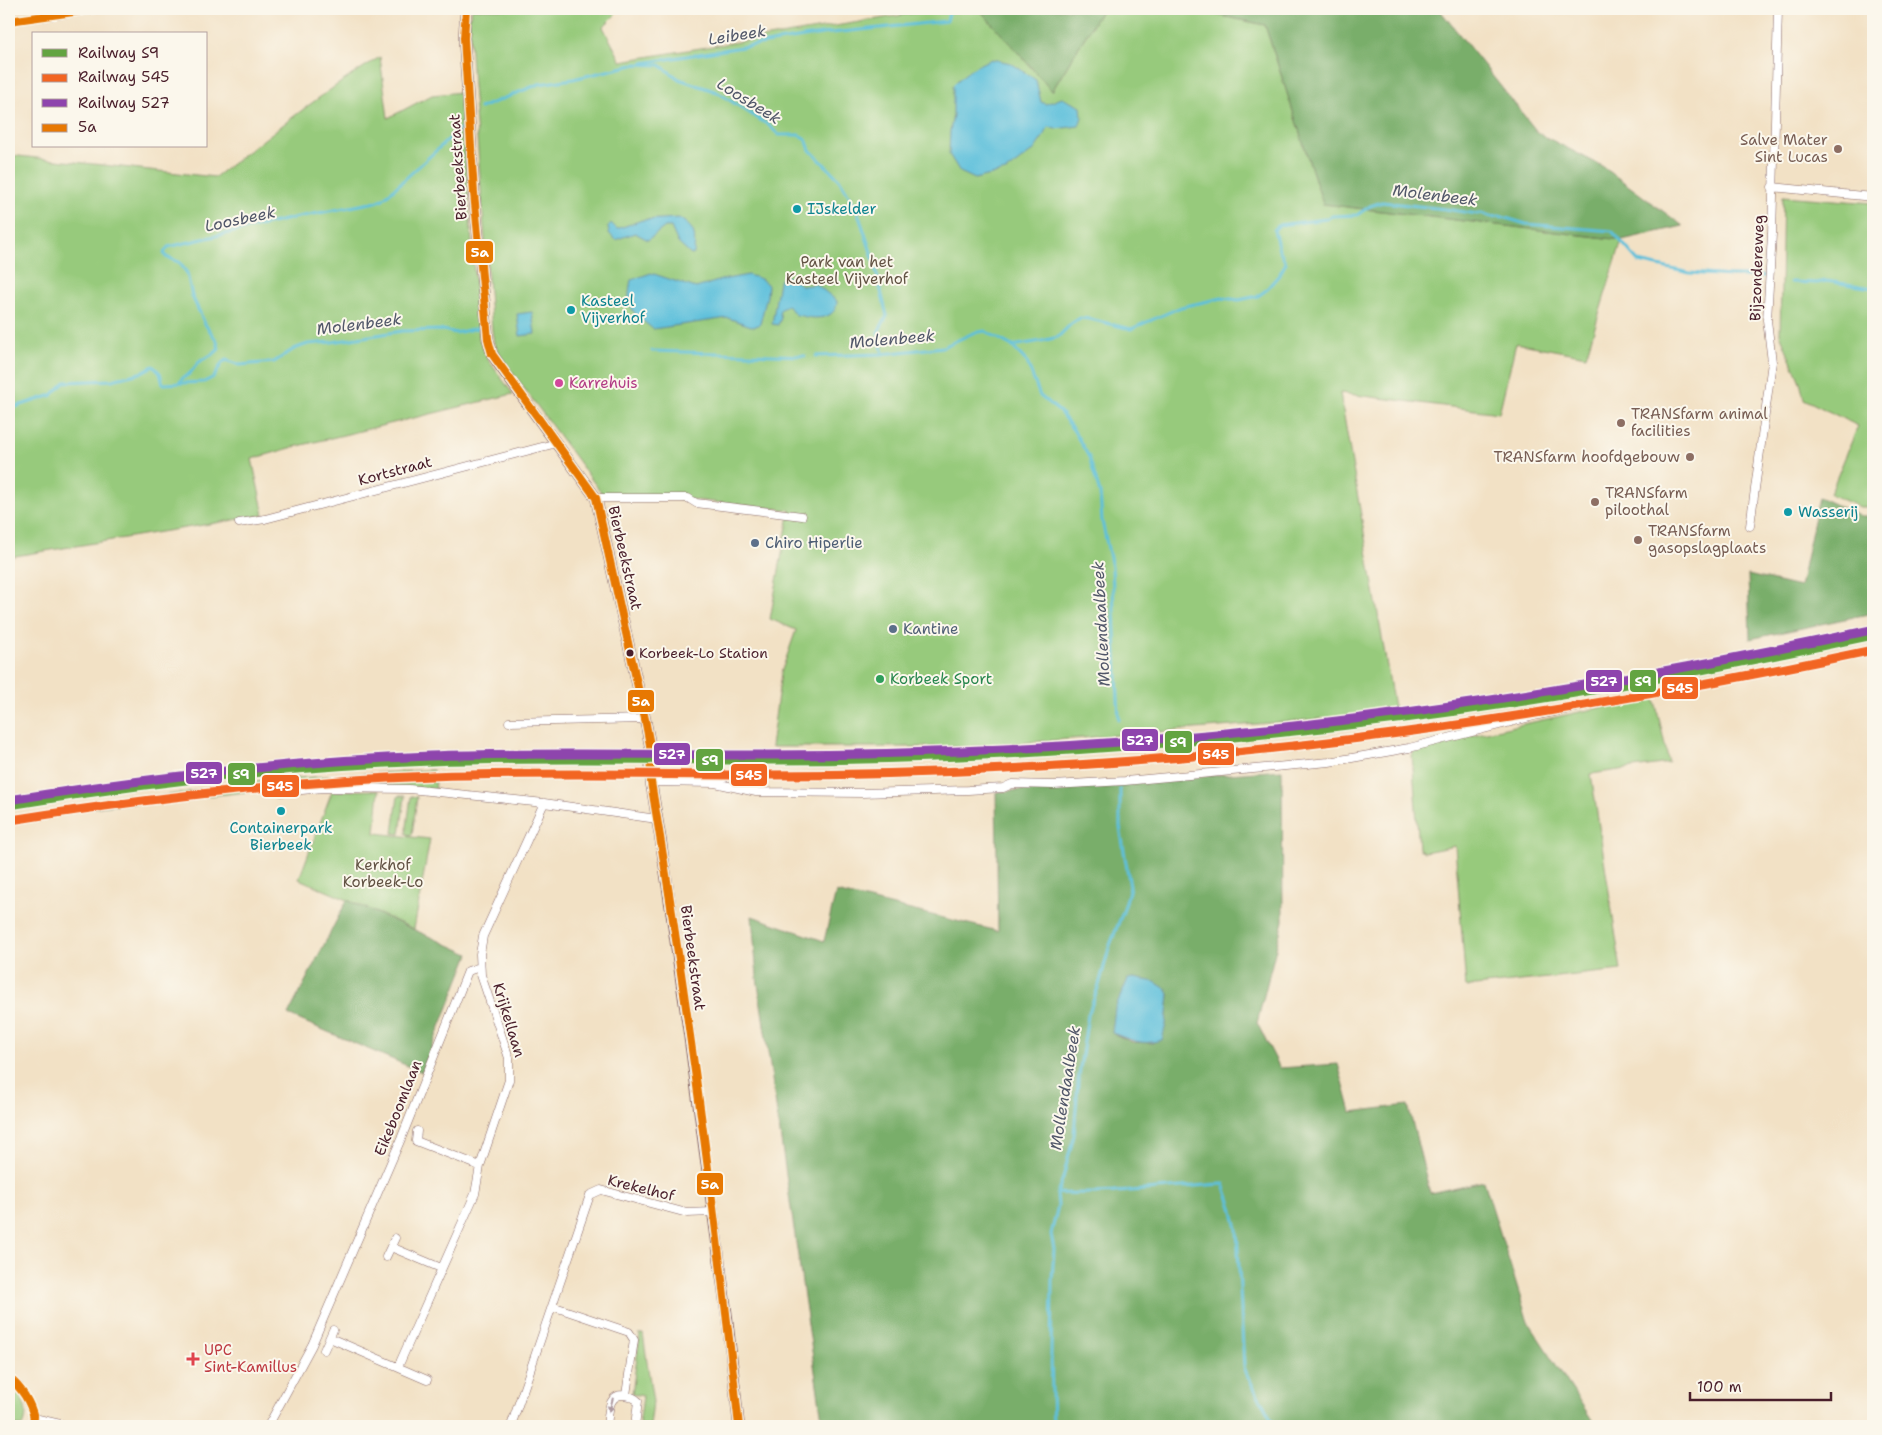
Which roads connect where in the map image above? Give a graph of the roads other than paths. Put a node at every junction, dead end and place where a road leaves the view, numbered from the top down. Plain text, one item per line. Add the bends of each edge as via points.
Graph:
1 (95, 9) edge
2 (466, 9) edge
3 (1778, 9) edge
4 (9, 21) edge
5 (1772, 187) junction
6 (1873, 197) edge
7 (557, 443) junction
8 (596, 498) junction
9 (802, 516) dead end
10 (239, 523) dead end
11 (1750, 526) dead end
12 (1873, 650) edge
13 (645, 719) junction
14 (509, 722) dead end
15 (651, 782) junction
16 (281, 792) dead end
17 (544, 803) junction
18 (657, 819) junction
19 (480, 967) junction
20 (417, 1131) dead end
21 (480, 1166) junction
22 (713, 1212) junction
23 (395, 1238) dead end
24 (391, 1247) junction
25 (386, 1257) dead end
26 (441, 1268) junction
27 (552, 1306) junction
28 (324, 1350) dead end
29 (398, 1367) junction
30 (9, 1378) edge
31 (427, 1380) dead end
32 (626, 1395) junction
33 (34, 1418) junction
34 (29, 1426) edge
35 (69, 1426) edge
36 (268, 1426) edge
37 (511, 1426) edge
38 (607, 1426) edge
39 (635, 1426) edge
40 (739, 1426) edge

1 - 4 street
2 - 7 street, Bierbeekstraat via 464,38 474,193 488,340 492,354
3 - 5 street, Bijzondereweg
5 - 6 street
5 - 11 street, Bijzondereweg via 1767,320 1772,362
7 - 8 street, Bierbeekstraat
7 - 10 street, Kortstraat
8 - 9 street, Bierbeekstraat via 688,498 696,503
8 - 13 street, Bierbeekstraat
12 - 15 street via 1538,715 1409,748 1329,762 1125,781 1012,784 1003,788 862,794 756,792 715,783
13 - 14 street
13 - 15 street, Bierbeekstraat via 650,745
15 - 18 street, Bierbeekstraat
16 - 17 street via 323,788 409,789
17 - 18 street
17 - 19 street via 483,936
18 - 22 street, Bierbeekstraat
19 - 21 street, Krijkellaan via 509,1058 509,1080
19 - 36 street, Eikeboomlaan via 468,972 401,1139 312,1345
20 - 21 street via 416,1141
21 - 26 street, Krijkellaan via 475,1194
22 - 27 street, Krekelhof via 687,1214 601,1190 593,1192
22 - 40 street, Bierbeekstraat
23 - 24 street
24 - 25 street
24 - 26 street
26 - 29 street, Krijkellaan
27 - 32 street via 632,1335
27 - 37 street, Krekelhof
28 - 29 street via 331,1334
29 - 31 street
30 - 33 street via 19,1386
32 -> 38 street via 613,1397
32 - 39 street via 638,1401
33 - 34 street
33 - 35 street

